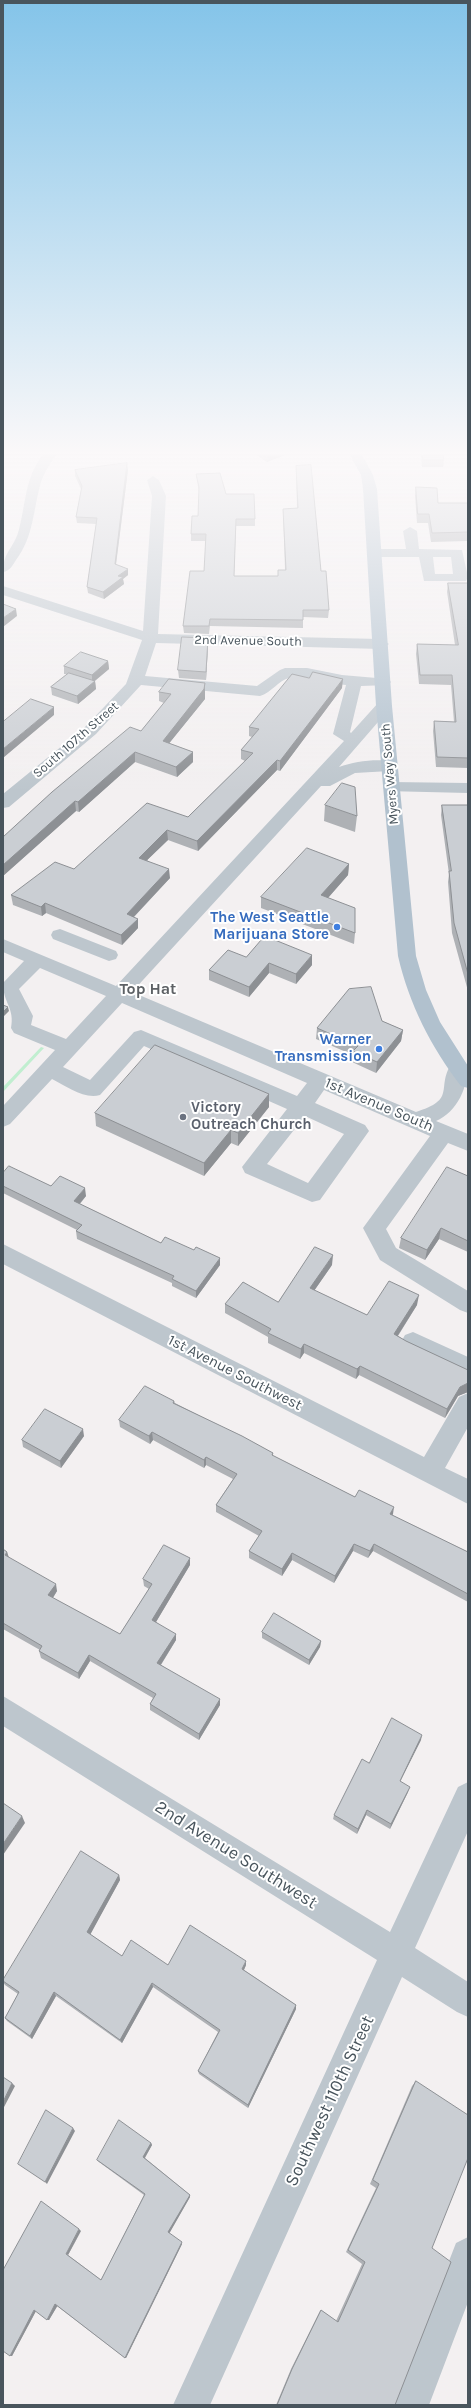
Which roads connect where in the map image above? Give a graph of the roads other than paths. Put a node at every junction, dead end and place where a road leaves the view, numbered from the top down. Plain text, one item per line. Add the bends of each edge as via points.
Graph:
1 (154, 567) edge
2 (376, 567) edge
3 (3, 590) edge
4 (150, 638) junction
5 (381, 644) junction
6 (136, 680) junction
7 (355, 680) junction
8 (383, 682) junction
9 (384, 706) junction
10 (354, 740) junction
11 (390, 766) junction
12 (391, 787) junction
13 (468, 788) edge
14 (301, 800) junction
15 (3, 802) edge
16 (60, 935) dead end
17 (80, 943) junction
18 (3, 944) edge
19 (109, 955) dead end
20 (46, 963) junction
21 (117, 994) junction
22 (68, 1048) junction
23 (48, 1070) junction
24 (463, 1075) edge
25 (321, 1080) junction
26 (301, 1106) junction
27 (3, 1119) edge
28 (414, 1120) junction
29 (444, 1133) junction
30 (468, 1143) edge
31 (3, 1253) edge
32 (468, 1303) edge
33 (413, 1342) dead end
34 (468, 1368) edge
35 (468, 1404) edge
36 (429, 1472) junction
37 (468, 1492) edge
38 (3, 1710) edge
39 (468, 1797) edge
40 (396, 1954) junction
41 (468, 2001) edge
42 (468, 2255) edge
43 (191, 2405) edge
44 (411, 2405) edge

1 - 4 street, South 107th Street
2 - 5 main road, Myers Way South
3 - 4 street, 2nd Avenue South
4 - 5 street, 2nd Avenue South
4 - 6 street, South 107th Street
5 - 8 main road, Myers Way South
6 - 7 street via 260,691 285,674 307,673
6 - 15 street, South 107th Street via 121,701 90,731
7 - 8 street
7 - 10 street via 348,702 347,720 341,734
8 - 9 main road, Myers Way South
9 - 10 street
9 - 11 main road, Myers Way South
10 - 14 street
11 - 12 main road, Myers Way South
11 - 14 street via 345,770 330,777
12 - 13 street
12 - 24 main road, Myers Way South via 404,934 412,978 430,1023
14 - 21 street
16 - 17 street
17 - 19 street
17 - 20 street
18 - 20 street, 1st Avenue South
20 - 21 street, 1st Avenue South
20 - 22 street via 9,988 23,1016 22,1028
21 - 22 street
21 - 25 street, 1st Avenue South
22 - 23 street
23 - 26 street via 93,1090 141,1037
23 - 27 street
24 - 28 street via 454,1098 447,1107
25 - 26 street
25 - 28 street, 1st Avenue South
26 - 26 street via 358,1131 312,1194 253,1167
28 - 29 street, 1st Avenue South
29 - 30 street, 1st Avenue South
29 - 32 street via 374,1228 388,1254
31 - 36 street, 1st Avenue Southwest
33 - 34 street
35 - 36 street
36 - 37 street, 1st Avenue Southwest
38 - 40 street, 2nd Avenue Southwest
39 - 40 street, Southwest 110th Street
40 - 41 street, 2nd Avenue Southwest
40 - 43 street, Southwest 110th Street
42 - 44 street

